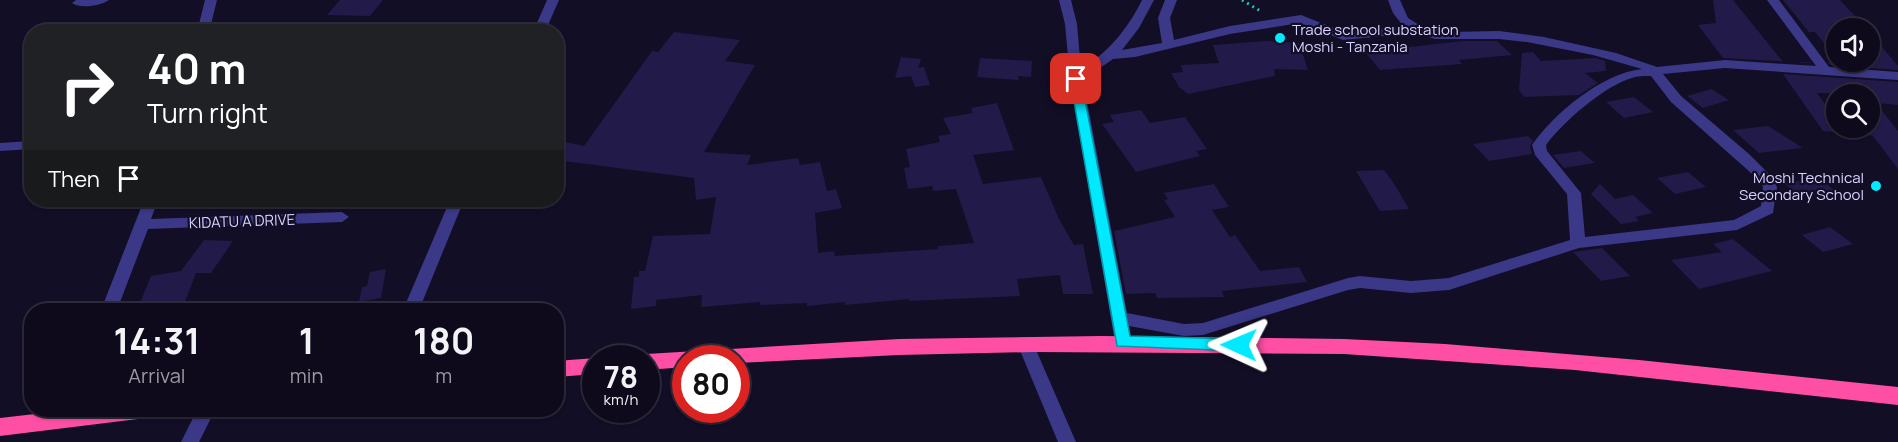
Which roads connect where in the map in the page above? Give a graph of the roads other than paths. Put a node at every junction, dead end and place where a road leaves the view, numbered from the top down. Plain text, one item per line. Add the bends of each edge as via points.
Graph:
1 (103, 0) edge
2 (211, 0) edge
3 (553, 0) edge
4 (1065, 0) edge
5 (1148, 0) edge
6 (1171, 0) edge
7 (1394, 0) edge
8 (1773, 0) edge
9 (78, 3) dead end
10 (204, 24) edge
11 (542, 24) edge
12 (1414, 30) junction
13 (1169, 45) junction
14 (1111, 55) junction
15 (1824, 69) junction
16 (1653, 70) junction
17 (1898, 76) edge
18 (1076, 79) junction
19 (24, 146) edge
20 (0, 147) edge
21 (148, 207) edge
22 (454, 207) edge
23 (342, 217) dead end
24 (142, 224) junction
25 (1578, 243) junction
26 (112, 303) edge
27 (414, 303) edge
28 (1120, 318) junction
29 (1123, 342) junction
30 (1025, 344) junction
31 (750, 355) edge
32 (582, 367) edge
33 (564, 368) edge
34 (1898, 396) edge
35 (81, 417) edge
36 (202, 417) edge
37 (0, 427) edge
38 (190, 442) edge
39 (1067, 442) edge

1 - 9 street
2 - 10 street
3 - 11 street
4 - 18 street
5 - 14 street via 1123,45
6 - 13 street via 1164,18
7 - 12 street via 1397,11
8 - 15 street
12 - 13 street via 1343,36 1300,19
12 - 16 street via 1535,39
13 - 14 street
14 - 18 street
15 - 16 street via 1725,64
15 - 17 street
16 - 25 street via 1629,74 1598,90 1550,130 1539,145 1540,152 1574,193
16 - 25 street via 1676,99 1767,179 1768,209 1737,225
18 - 28 street
19 - 20 street
21 - 24 street
22 - 27 street
23 - 24 street, KIDATU A DRIVE
24 - 26 street
25 - 28 street via 1449,284 1348,284 1203,329 1184,330
28 - 29 street
29 - 30 highway
29 - 34 highway via 1378,348 1692,371
30 - 31 highway
30 - 39 street
32 - 33 highway
35 - 37 highway
36 - 38 street

